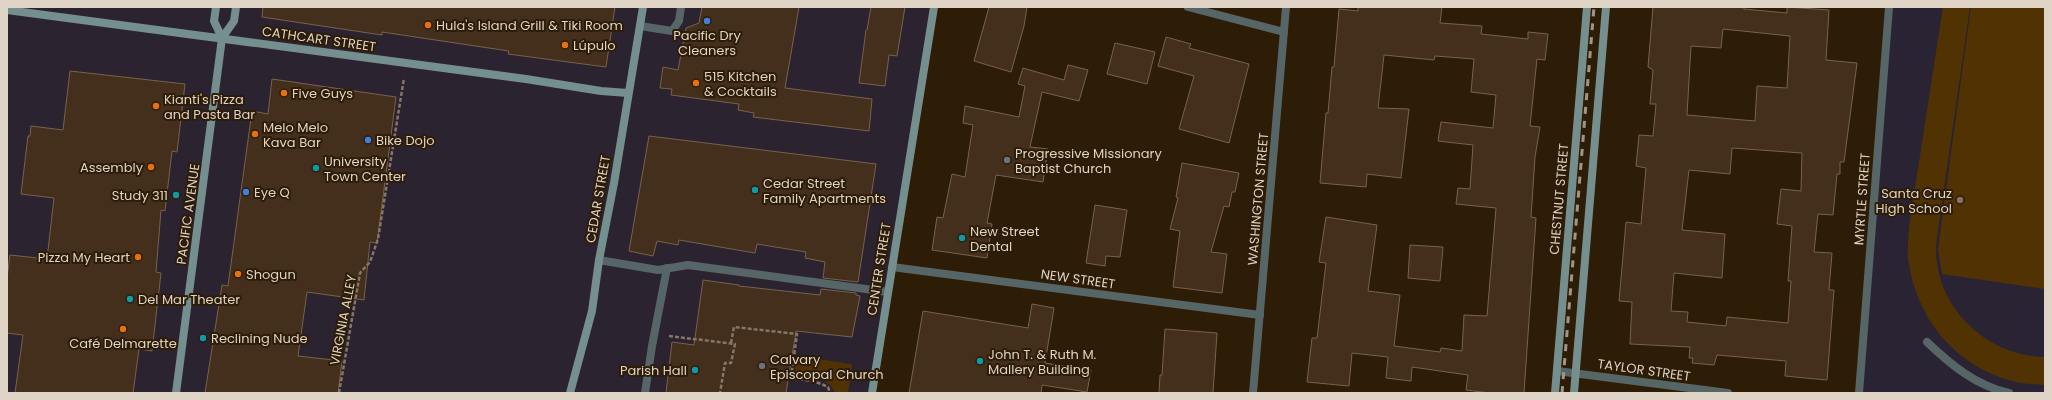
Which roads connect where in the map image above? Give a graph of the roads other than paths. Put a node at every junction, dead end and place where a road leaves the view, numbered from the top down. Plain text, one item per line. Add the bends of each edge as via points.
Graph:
1 (216, 7) edge
2 (236, 7) edge
3 (643, 7) edge
4 (681, 7) edge
5 (934, 7) edge
6 (1188, 7) edge
7 (1286, 7) edge
8 (1587, 7) edge
9 (1606, 7) edge
10 (1889, 7) edge
11 (7, 10) edge
12 (640, 26) junction
13 (1284, 32) junction
14 (222, 38) junction
15 (628, 93) junction
16 (599, 260) junction
17 (892, 267) junction
18 (667, 268) junction
19 (888, 292) junction
20 (1260, 315) junction
21 (1927, 342) dead end
22 (1557, 371) junction
23 (1576, 373) junction
24 (176, 393) edge
25 (570, 393) edge
26 (645, 393) edge
27 (872, 393) edge
28 (1253, 393) edge
29 (1555, 393) edge
30 (1574, 393) edge
31 (1728, 393) edge
32 (1859, 393) edge
33 (2009, 393) edge

1 - 14 street via 214,21
2 - 14 street, PACIFIC AVENUE via 234,21
3 - 12 street, CEDAR STREET
4 - 12 street via 679,21 672,31
5 - 17 street, CENTER STREET
6 - 13 street
7 - 13 street, WASHINGTON STREET
8 - 22 street, CHESTNUT STREET
9 - 23 street
10 - 32 street, MYRTLE STREET
11 - 14 street, CATHCART STREET
12 - 15 street, CEDAR STREET
13 - 20 street, WASHINGTON STREET
14 - 15 street, CATHCART STREET
14 - 24 street, PACIFIC AVENUE
15 - 16 street, CEDAR STREET
16 - 18 street via 658,270
16 - 25 street, CEDAR STREET via 592,311
17 - 19 street, CENTER STREET
17 - 20 street, NEW STREET
18 - 19 street via 688,265
18 - 26 street
19 - 27 street, CENTER STREET
20 - 28 street, WASHINGTON STREET
21 - 33 street via 1957,369 1975,380
22 - 23 street, TAYLOR STREET
22 - 29 street, CHESTNUT STREET
23 - 30 street
23 - 31 street, TAYLOR STREET

